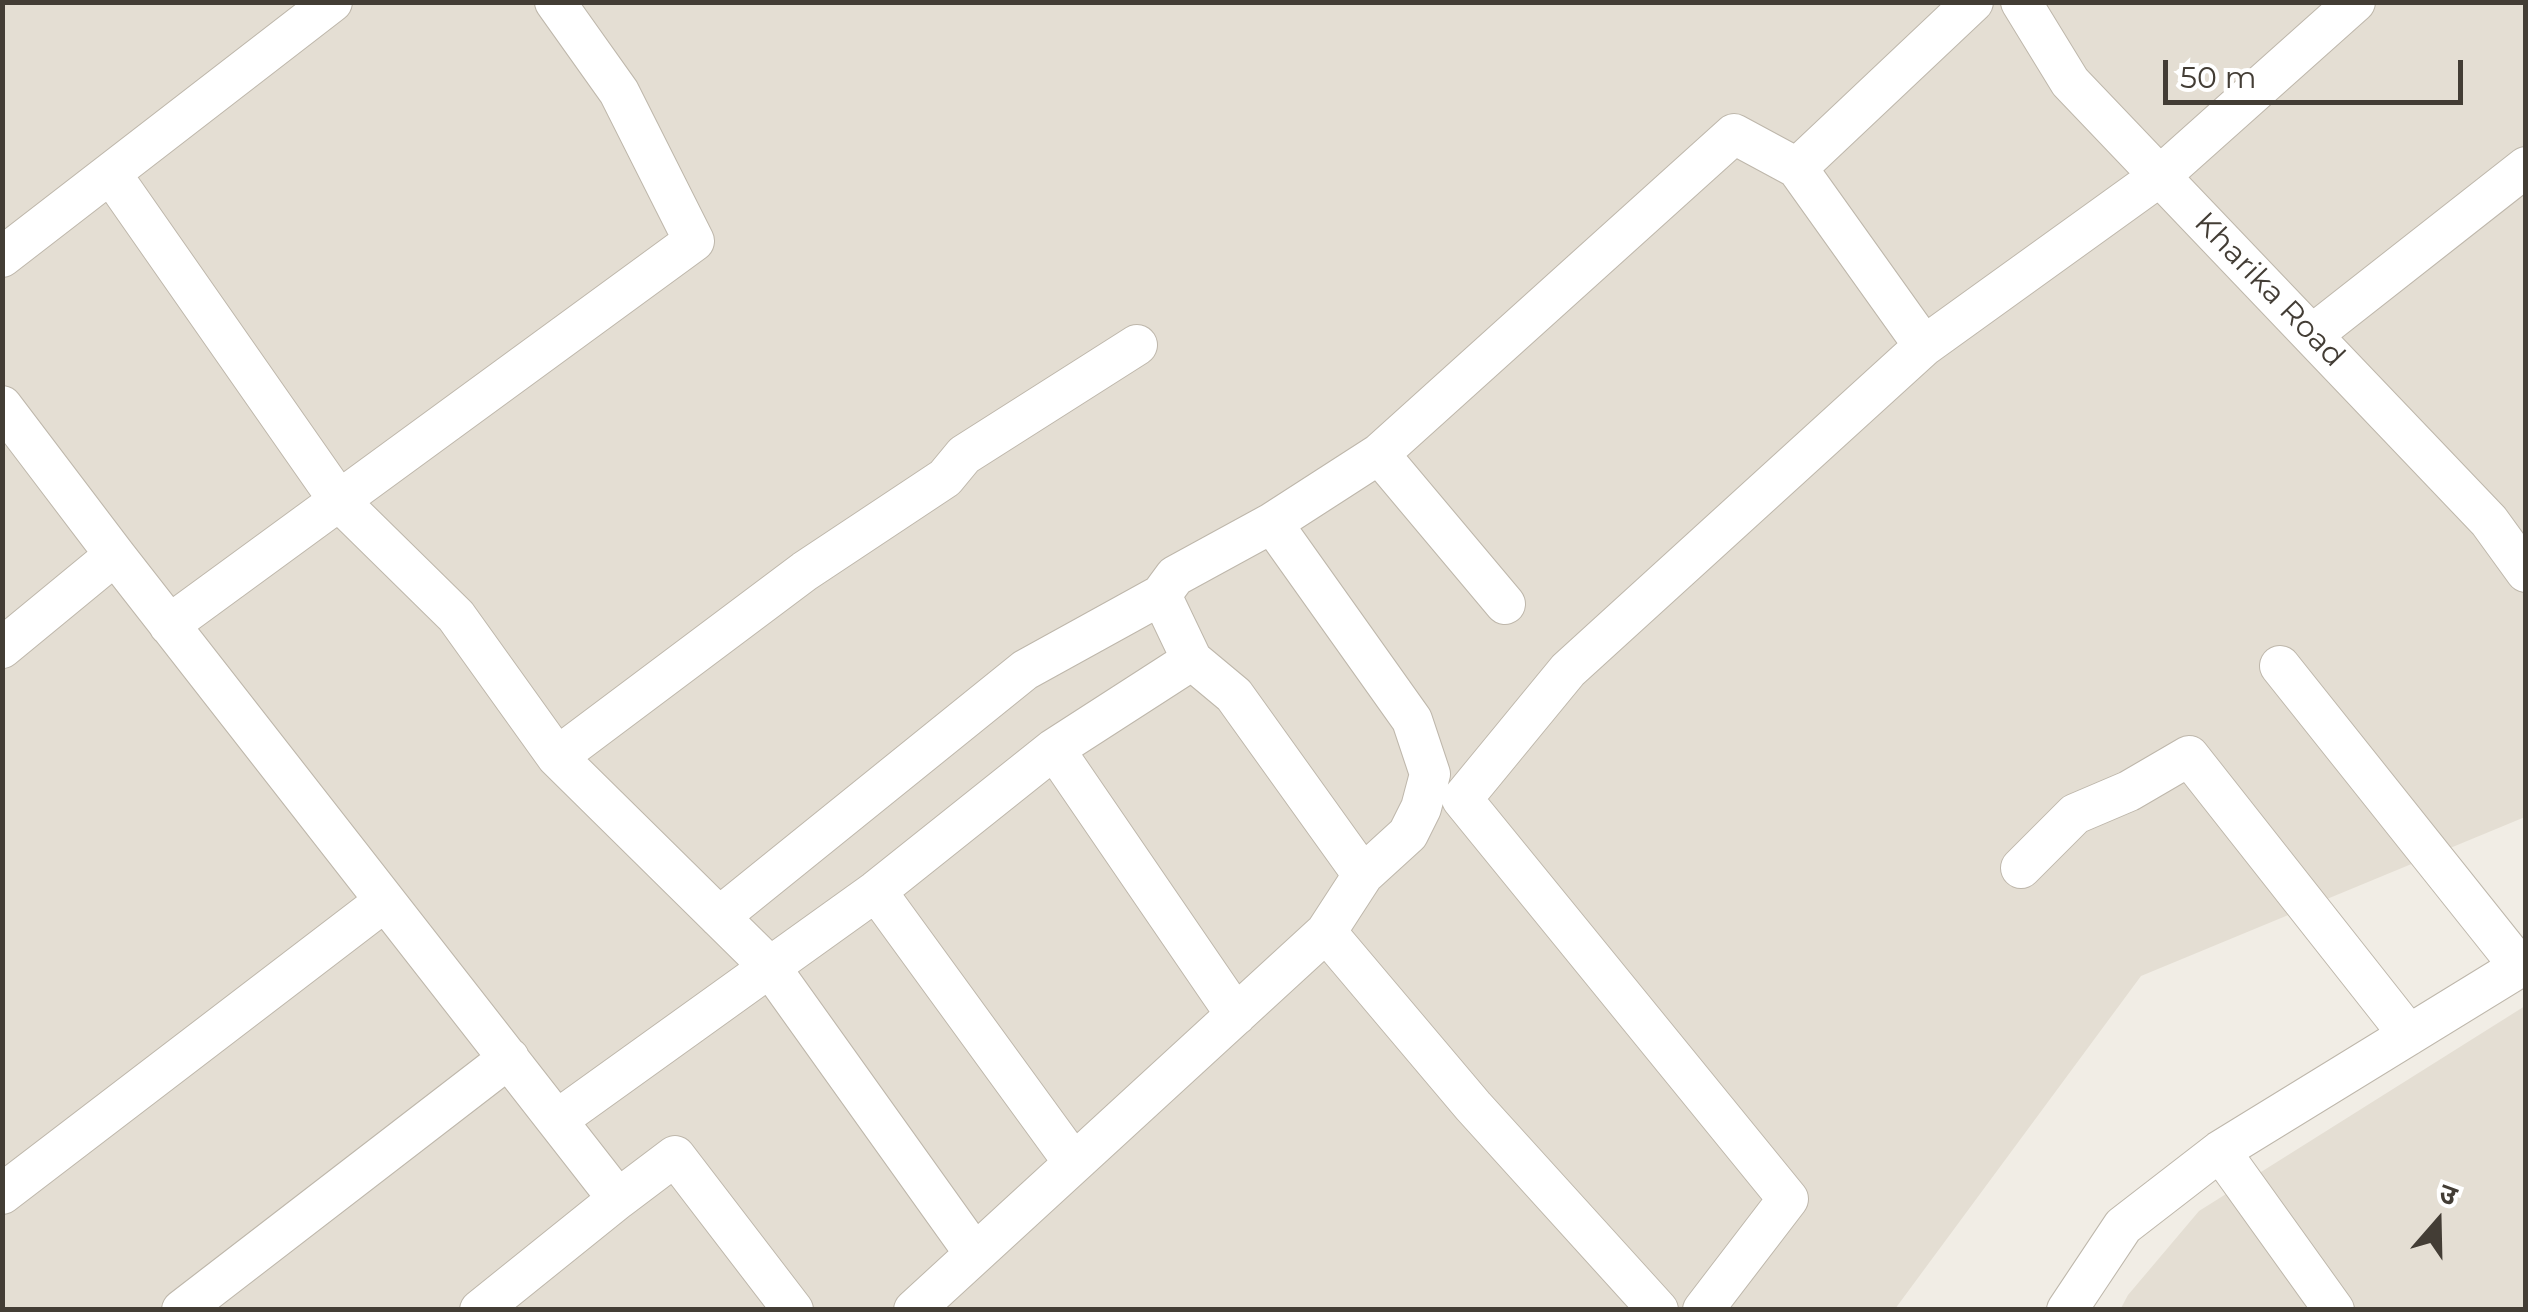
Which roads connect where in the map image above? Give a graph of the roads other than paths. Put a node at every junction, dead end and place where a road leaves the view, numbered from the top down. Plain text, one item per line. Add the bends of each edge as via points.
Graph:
1 (332, 2) edge
2 (555, 2) edge
3 (1974, 2) edge
4 (2021, 2) edge
5 (2355, 2) edge
6 (2526, 167) edge
7 (1797, 168) junction
8 (112, 174) junction
9 (2160, 176) junction
10 (2, 257) edge
11 (2312, 336) junction
12 (1136, 345) dead end
13 (1924, 346) junction
14 (2, 406) edge
15 (1380, 454) junction
16 (340, 502) junction
17 (1272, 523) junction
18 (114, 555) junction
19 (2526, 572) edge
20 (1161, 594) junction
21 (1505, 604) dead end
22 (169, 625) junction
23 (2, 648) edge
24 (1192, 660) junction
25 (2280, 666) dead end
26 (1054, 749) junction
27 (557, 758) junction
28 (2021, 868) dead end
29 (1363, 874) junction
30 (876, 891) junction
31 (386, 901) junction
32 (719, 917) junction
33 (1326, 932) junction
34 (2522, 965) edge
35 (770, 967) junction
36 (1236, 1015) junction
37 (2409, 1034) junction
38 (508, 1058) junction
39 (557, 1120) junction
40 (2220, 1151) junction
41 (1074, 1163) junction
42 (2, 1194) edge
43 (618, 1198) junction
44 (975, 1254) junction
45 (182, 1310) edge
46 (480, 1310) edge
47 (793, 1310) edge
48 (914, 1310) edge
49 (1658, 1310) edge
50 (1702, 1310) edge
51 (2068, 1310) edge
52 (2334, 1310) edge

1 - 8 street
2 - 16 street via 619,92 694,241
3 - 7 street
4 - 9 street, Kharika Road via 2070,82
5 - 9 street
6 - 11 street
7 - 13 street
7 - 15 street via 1734,134
8 - 10 street
8 - 16 street
9 - 11 street, Kharika Road
9 - 13 street
11 - 19 street, Kharika Road via 2488,522
12 - 27 street via 964,455 945,478 806,570
13 - 50 street via 1568,670 1462,799 1788,1199
14 - 18 street
15 - 17 street
15 - 21 street
16 - 22 street
16 - 27 street via 456,616
17 - 20 street via 1175,576
17 - 29 street via 1412,720 1430,774 1408,834
18 - 22 street
18 - 23 street
20 - 24 street
20 - 32 street via 1025,670
22 - 31 street
24 - 26 street
24 - 29 street via 1234,695
25 - 34 street
26 - 30 street
26 - 36 street
27 - 32 street
28 - 37 street via 2075,814 2189,756
29 - 33 street
30 - 35 street
30 - 41 street
31 - 38 street
31 - 42 street
32 - 35 street
33 - 36 street
33 - 49 street via 1472,1106
34 - 37 street
35 - 39 street
35 - 44 street
36 - 41 street
37 - 40 street
38 - 39 street
38 - 45 street
39 - 43 street
40 - 51 street via 2123,1226
40 - 52 street
41 - 44 street
43 - 46 street
43 - 47 street via 676,1156
44 - 48 street

